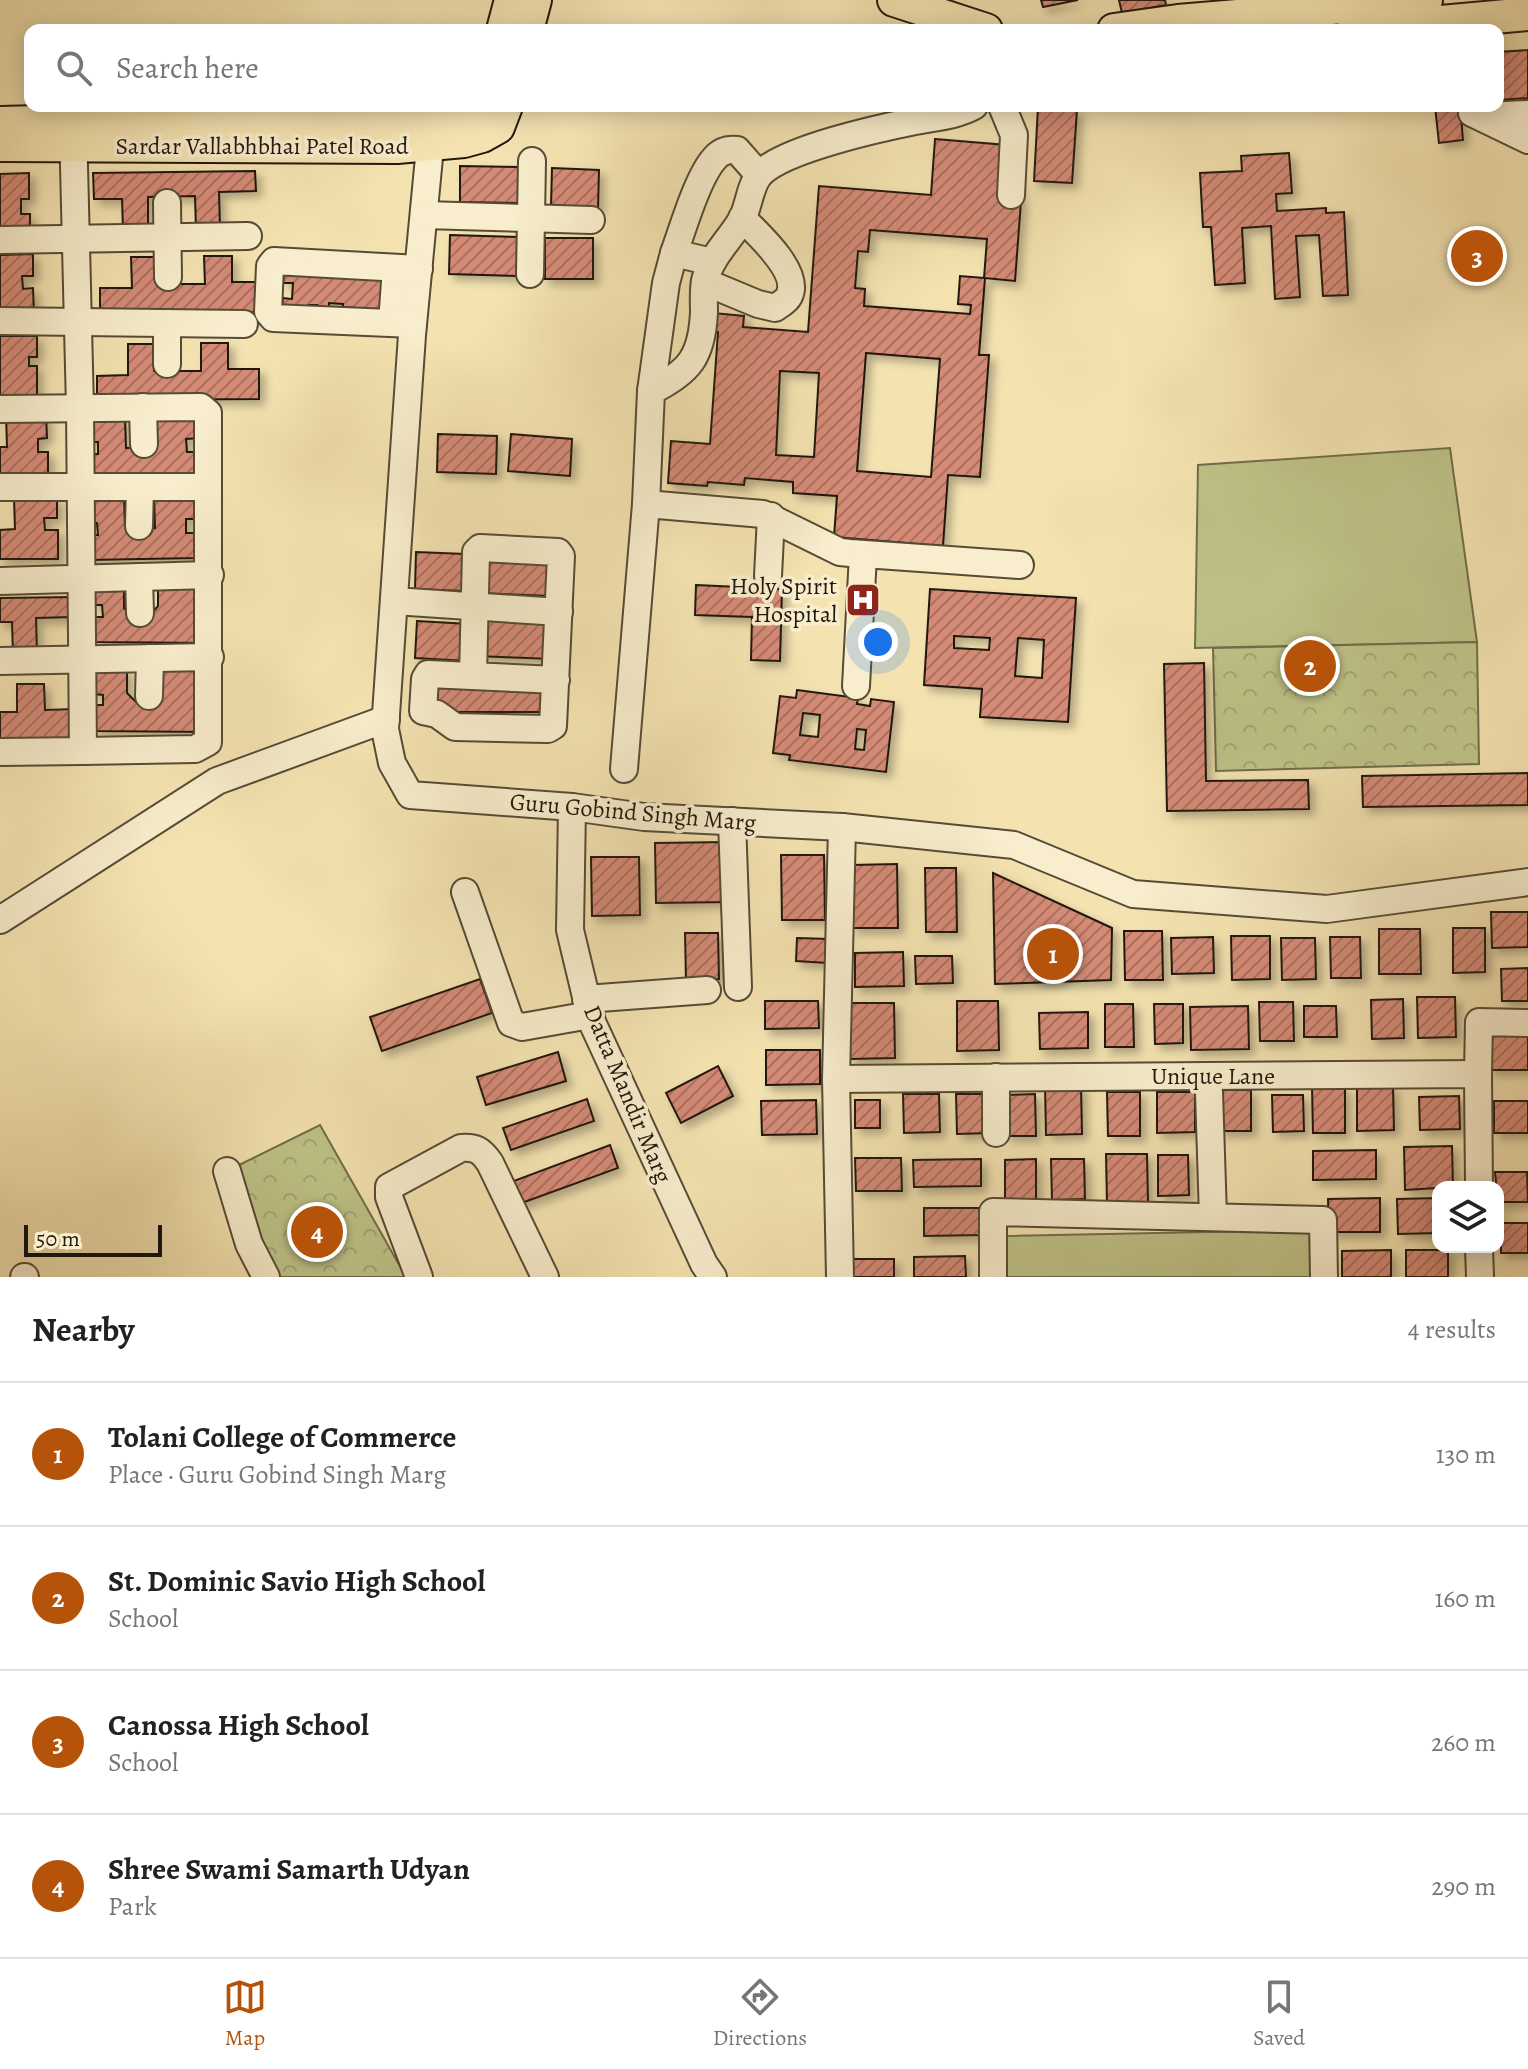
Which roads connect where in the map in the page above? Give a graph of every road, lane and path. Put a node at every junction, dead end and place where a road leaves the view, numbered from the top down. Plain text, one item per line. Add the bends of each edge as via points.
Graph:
1 (511, 0) edge
2 (535, 0) edge
3 (894, 0) edge
4 (1426, 0) edge
5 (1528, 14) edge
6 (1178, 17) edge
7 (505, 24) edge
8 (529, 24) edge
9 (968, 24) edge
10 (1144, 24) edge
11 (1419, 24) edge
12 (468, 112) edge
13 (504, 112) edge
14 (959, 112) edge
15 (1004, 112) edge
16 (1528, 114) edge
17 (0, 123) edge
18 (432, 130) junction
19 (73, 134) junction
20 (1528, 140) edge
21 (0, 145) edge
22 (532, 161) dead end
23 (759, 175) junction
24 (1011, 195) dead end
25 (167, 203) dead end
26 (424, 215) junction
27 (531, 218) junction
28 (742, 218) junction
29 (591, 220) dead end
30 (248, 236) dead end
31 (77, 237) junction
32 (167, 238) junction
33 (0, 240) edge
34 (674, 253) junction
35 (407, 269) junction
36 (708, 272) junction
37 (530, 274) dead end
38 (168, 277) dead end
39 (0, 321) edge
40 (78, 321) junction
41 (167, 323) junction
42 (402, 323) junction
43 (244, 324) dead end
44 (167, 364) dead end
45 (651, 391) junction
46 (143, 407) junction
47 (80, 408) junction
48 (0, 409) edge
49 (144, 444) dead end
50 (0, 487) edge
51 (80, 487) junction
52 (140, 487) junction
53 (208, 487) junction
54 (646, 504) junction
55 (771, 516) junction
56 (139, 526) dead end
57 (863, 555) junction
58 (1020, 565) dead end
59 (210, 575) junction
60 (768, 576) dead end
61 (139, 577) junction
62 (81, 579) junction
63 (0, 581) edge
64 (394, 601) junction
65 (474, 606) junction
66 (559, 612) junction
67 (140, 613) dead end
68 (210, 657) junction
69 (150, 658) junction
70 (81, 659) junction
71 (0, 661) edge
72 (473, 676) junction
73 (556, 680) junction
74 (856, 686) dead end
75 (149, 696) dead end
76 (386, 719) junction
77 (83, 751) junction
78 (0, 752) edge
79 (624, 769) dead end
80 (572, 807) junction
81 (732, 821) junction
82 (842, 827) junction
83 (1528, 882) edge
84 (465, 892) dead end
85 (0, 920) edge
86 (738, 987) dead end
87 (700, 998) dead end
88 (588, 1008) junction
89 (1528, 1023) edge
90 (1478, 1074) junction
91 (996, 1077) junction
92 (836, 1079) junction
93 (1209, 1092) dead end
94 (996, 1133) dead end
95 (227, 1171) dead end
96 (1479, 1181) edge
97 (1213, 1217) junction
98 (1479, 1253) edge
99 (266, 1277) edge
100 (419, 1277) edge
101 (545, 1277) edge
102 (713, 1277) edge
103 (840, 1277) edge
104 (993, 1277) edge
105 (1324, 1277) edge
106 (1480, 1277) edge

1 - 7 main road
2 - 8 main road
3 - 9 main road
4 - 6 main road
5 - 11 main road
6 - 10 main road
12 - 18 main road
13 - 18 main road, Sardar Vallabhbhai Patel Road via 498,127 464,141
14 - 23 street via 818,146 780,160
15 - 24 street via 1014,135
16 - 20 street via 1476,114
17 - 19 main road, Sardar Vallabhbhai Patel Road
18 - 19 main road, Sardar Vallabhbhai Patel Road via 359,148
18 - 26 street, Guru Gobind Singh Marg
19 - 21 main road, Sardar Vallabhbhai Patel Road
19 - 31 street
22 - 27 street
23 - 28 street
23 - 34 street via 737,150 727,149 714,159
25 - 32 street
26 - 27 street
26 - 35 street, Guru Gobind Singh Marg
27 - 29 street
27 - 37 street
28 - 36 street
28 - 36 street via 782,263 790,278 787,300 775,308 758,304
30 - 32 street
31 - 32 street
31 - 33 street
31 - 40 street
32 - 38 street
34 - 36 street
34 - 45 street
35 - 42 street, Guru Gobind Singh Marg
35 - 42 street via 274,261 270,266 268,312 273,318
36 - 45 street via 699,349 672,381
39 - 40 street
40 - 41 street
40 - 47 street
41 - 43 street
41 - 44 street
42 - 64 street, Guru Gobind Singh Marg
45 - 54 street
46 - 47 street
46 - 49 street
46 - 53 street via 206,409
47 - 48 street
47 - 51 street
50 - 51 street
51 - 52 street
51 - 62 street
52 - 53 street
52 - 56 street
53 - 59 street
54 - 55 street
54 - 79 street
55 - 57 street via 840,552
55 - 60 street
57 - 58 street
57 - 74 street
59 - 61 street
59 - 68 street
61 - 62 street
61 - 67 street
62 - 63 street
62 - 70 street
64 - 65 street
64 - 76 street, Guru Gobind Singh Marg
65 - 66 street
65 - 66 street via 478,548 558,552
65 - 72 street
66 - 73 street
68 - 69 street
68 - 77 street via 210,737 204,745
69 - 70 street
69 - 75 street
70 - 71 street
70 - 77 street
72 - 73 street
72 - 73 street via 427,675 424,712 455,727 550,729
76 - 80 street, Guru Gobind Singh Marg via 392,763 410,795
76 - 85 street via 217,781
77 - 78 street
80 - 81 street, Guru Gobind Singh Marg
80 - 88 street, Datta Mandir Marg via 570,930
81 - 82 street, Guru Gobind Singh Marg
81 - 86 street
82 - 83 street, Guru Gobind Singh Marg via 1014,845 1148,896 1327,909
82 - 92 street
84 - 88 street via 511,1023 522,1027
87 - 88 street
88 - 102 street, Datta Mandir Marg
89 - 90 street via 1479,1022
90 - 91 street, Unique Lane
90 - 96 street
91 - 92 street, Unique Lane
91 - 94 street
92 - 103 street
93 - 97 street
95 - 99 street via 249,1244
97 - 104 street via 993,1212
97 - 105 street via 1323,1220
98 - 106 street
100 - 101 street via 389,1187 461,1148 473,1147 490,1163

